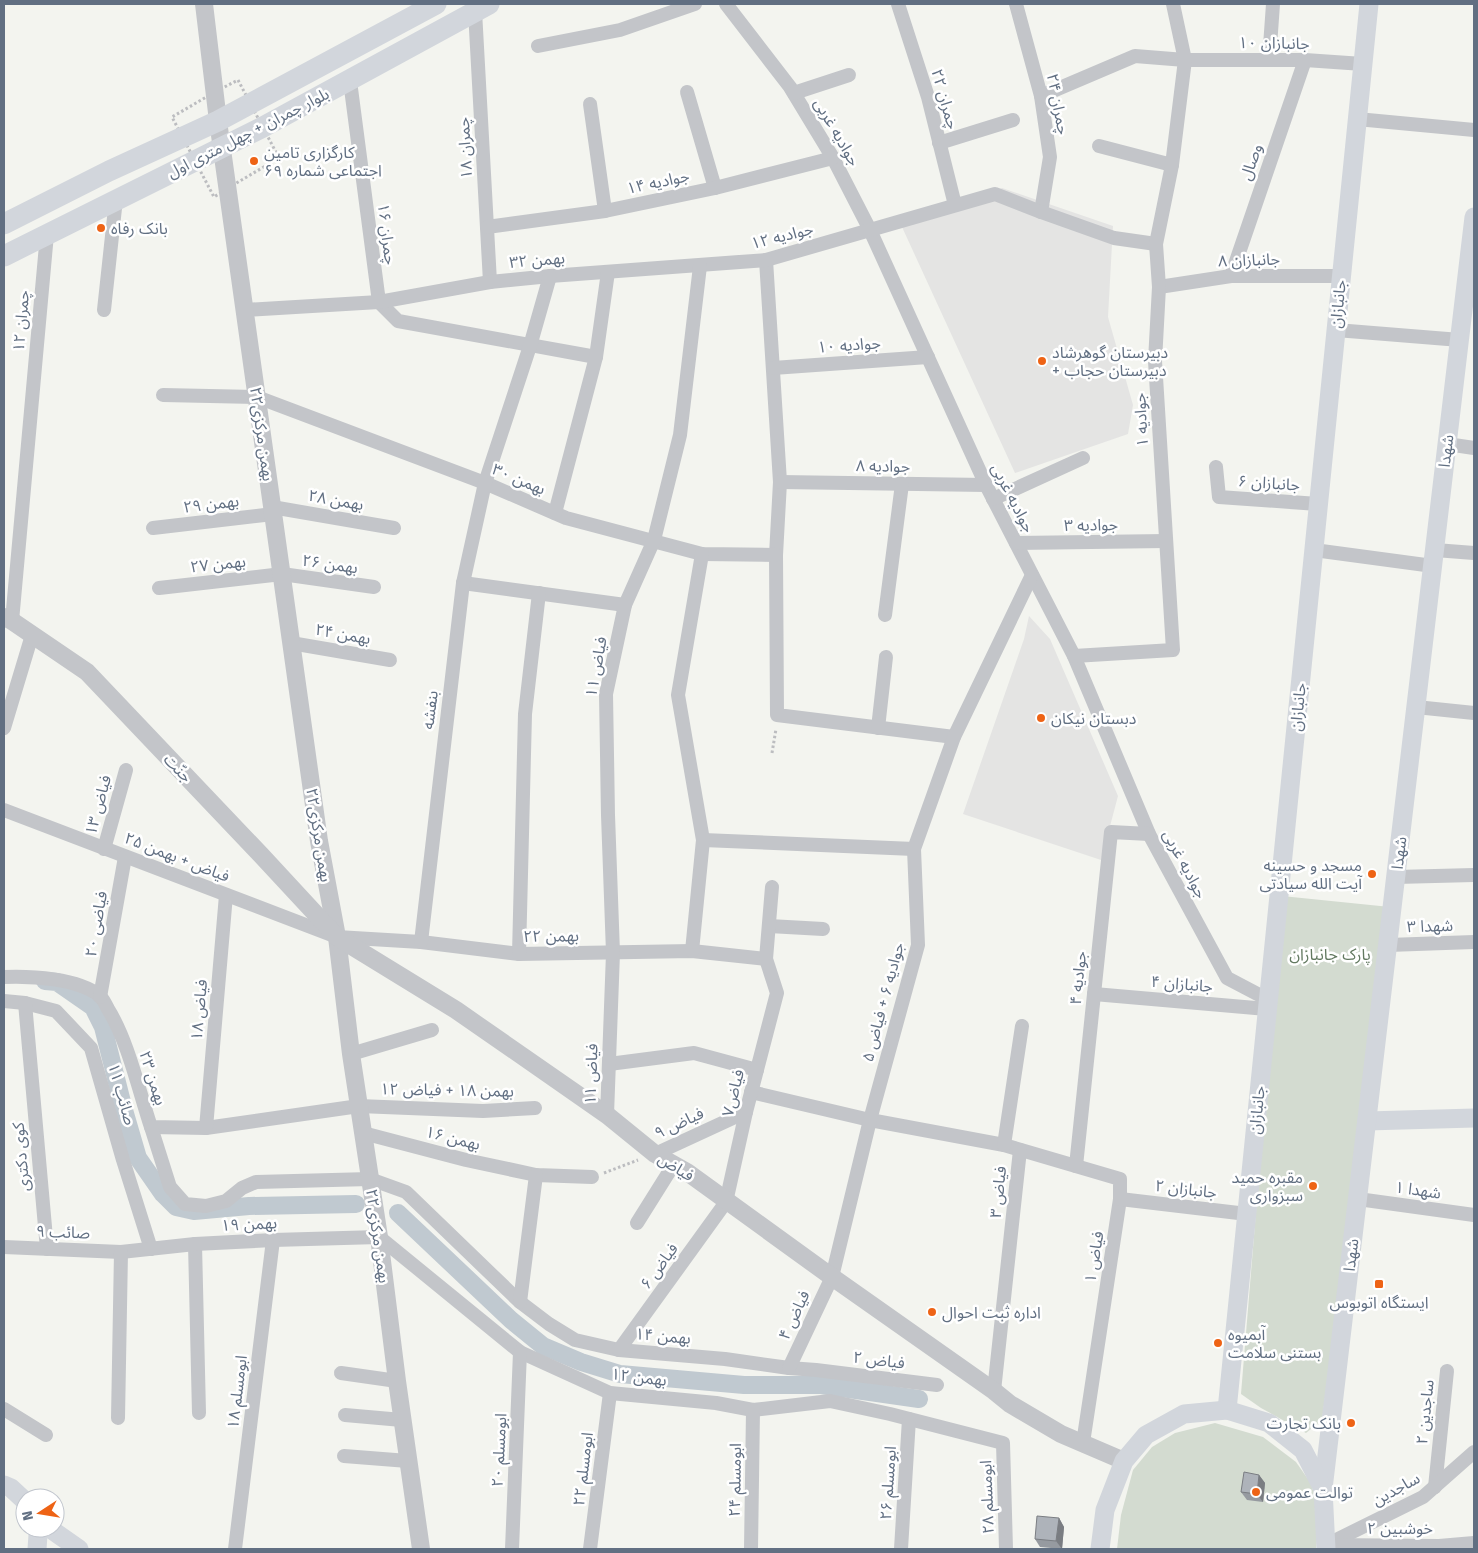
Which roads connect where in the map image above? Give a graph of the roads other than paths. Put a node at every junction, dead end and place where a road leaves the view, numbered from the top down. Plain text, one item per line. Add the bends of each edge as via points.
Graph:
1 (204, 4) edge
2 (436, 4) edge
3 (695, 4) edge
4 (726, 4) edge
5 (898, 4) edge
6 (1016, 4) edge
7 (1173, 4) edge
8 (1273, 4) edge
9 (1369, 4) edge
10 (482, 8) edge
11 (538, 46) dead end
12 (1186, 60) junction
13 (1269, 60) junction
14 (1305, 60) junction
15 (1363, 64) junction
16 (849, 75) dead end
17 (350, 80) junction
18 (687, 92) dead end
19 (794, 92) junction
20 (1041, 96) junction
21 (590, 104) dead end
22 (1357, 119) junction
23 (1013, 120) dead end
24 (218, 121) junction
25 (1474, 130) edge
26 (940, 143) junction
27 (1099, 146) dead end
28 (222, 148) junction
29 (834, 158) junction
30 (1172, 165) junction
31 (715, 188) junction
32 (116, 199) junction
33 (955, 205) junction
34 (605, 211) junction
35 (1040, 212) junction
36 (1474, 223) edge
37 (4, 224) edge
38 (487, 227) junction
39 (870, 230) junction
40 (47, 234) junction
41 (1156, 244) junction
42 (4, 256) edge
43 (766, 260) junction
44 (700, 266) junction
45 (608, 272) junction
46 (550, 276) junction
47 (1231, 276) junction
48 (1341, 276) junction
49 (490, 282) junction
50 (1159, 286) junction
51 (378, 302) junction
52 (104, 310) dead end
53 (245, 310) junction
54 (1336, 330) junction
55 (1460, 340) junction
56 (530, 346) junction
57 (596, 357) junction
58 (928, 357) junction
59 (773, 368) junction
60 (163, 395) dead end
61 (257, 397) junction
62 (1447, 444) junction
63 (1474, 448) edge
64 (1083, 458) dead end
65 (1216, 467) dead end
66 (780, 482) junction
67 (485, 483) junction
68 (902, 484) junction
69 (986, 485) junction
70 (993, 499) junction
71 (1318, 504) junction
72 (273, 510) junction
73 (555, 513) junction
74 (153, 528) dead end
75 (394, 528) dead end
76 (654, 540) junction
77 (1166, 541) junction
78 (1016, 543) junction
79 (1314, 550) junction
80 (1474, 552) edge
81 (702, 554) junction
82 (776, 555) junction
83 (1434, 558) junction
84 (282, 574) junction
85 (1032, 575) junction
86 (463, 583) junction
87 (159, 588) dead end
88 (374, 588) dead end
89 (539, 593) junction
90 (626, 605) junction
91 (885, 616) dead end
92 (8, 619) edge
93 (32, 635) junction
94 (291, 643) junction
95 (1074, 656) junction
96 (886, 657) dead end
97 (390, 660) dead end
98 (1416, 707) junction
99 (1474, 713) edge
100 (4, 728) edge
101 (878, 728) junction
102 (954, 737) junction
103 (126, 770) dead end
104 (4, 810) edge
105 (1149, 834) junction
106 (703, 840) junction
107 (104, 849) junction
108 (914, 849) junction
109 (125, 856) junction
110 (1474, 875) edge
111 (1396, 877) junction
112 (772, 887) dead end
113 (226, 895) junction
114 (769, 926) junction
115 (823, 929) dead end
116 (337, 937) junction
117 (421, 942) junction
118 (1474, 942) edge
119 (1388, 946) junction
120 (692, 951) junction
121 (613, 953) junction
122 (518, 954) junction
123 (766, 959) junction
124 (4, 977) edge
125 (1094, 994) junction
126 (100, 997) junction
127 (4, 1001) edge
128 (25, 1003) junction
129 (1268, 1005) junction
130 (1022, 1026) dead end
131 (432, 1030) dead end
132 (351, 1054) junction
133 (609, 1064) junction
134 (756, 1070) junction
135 (751, 1092) junction
136 (359, 1106) junction
137 (535, 1108) dead end
138 (746, 1112) junction
139 (607, 1115) junction
140 (1474, 1118) edge
141 (870, 1120) junction
142 (1367, 1121) junction
143 (151, 1127) junction
144 (206, 1128) junction
145 (363, 1133) junction
146 (1004, 1145) junction
147 (1020, 1150) junction
148 (655, 1154) junction
149 (674, 1164) junction
150 (1076, 1166) junction
151 (536, 1175) junction
152 (592, 1177) road end
153 (370, 1179) junction
154 (1120, 1199) junction
155 (1358, 1199) junction
156 (726, 1202) junction
157 (1247, 1214) junction
158 (1474, 1215) edge
159 (637, 1222) dead end
160 (379, 1237) junction
161 (273, 1240) junction
162 (195, 1244) junction
163 (4, 1247) edge
164 (47, 1249) junction
165 (151, 1249) junction
166 (121, 1252) junction
167 (832, 1277) junction
168 (520, 1302) junction
169 (620, 1350) junction
170 (520, 1352) junction
171 (789, 1368) junction
172 (816, 1370) joint
173 (1447, 1371) dead end
174 (341, 1373) dead end
175 (397, 1382) junction
176 (937, 1385) dead end
177 (994, 1391) junction
178 (610, 1394) junction
179 (4, 1409) edge
180 (753, 1410) junction
181 (1227, 1410) junction
182 (199, 1413) dead end
183 (345, 1415) dead end
184 (118, 1418) dead end
185 (910, 1419) junction
186 (402, 1420) junction
187 (46, 1435) dead end
188 (1003, 1443) joint
189 (1083, 1443) junction
190 (1474, 1452) edge
191 (344, 1456) dead end
192 (408, 1461) junction
193 (1124, 1461) junction
194 (4, 1485) edge
195 (1435, 1487) junction
196 (1323, 1489) junction
197 (15, 1492) edge
198 (63, 1538) edge
199 (1474, 1543) edge
200 (1326, 1547) edge
201 (79, 1549) edge
202 (235, 1549) edge
203 (421, 1549) edge
204 (512, 1549) edge
205 (590, 1549) edge
206 (751, 1549) edge
207 (901, 1549) edge
208 (1006, 1549) edge
209 (1100, 1549) edge

1 - 24 street, ۲۲بهمن مرکزی
2 - 24 main road, بلوار چمران + چهل متری اول
3 - 11 street via 620,30
4 - 19 street, جوادیه غربی
5 - 26 street, چمران ۲۲
6 - 20 street, چمران ۲۴
7 - 12 street
8 - 13 street
9 - 15 main road, جانبازان
10 - 17 main road, بلوار چمران + چهل متری اول
10 - 38 street, چمران ۱۸
12 - 13 street, جانبازان ۱۰
12 - 20 street, جانبازان ۱۰ via 1135,56
12 - 30 street, جوادیه ۱
13 - 14 street, جانبازان ۱۰
14 - 15 street, جانبازان ۱۰
14 - 47 street, وصال
15 - 22 main road, جانبازان
16 - 19 street
17 - 28 main road, بلوار چمران + چهل متری اول
17 - 51 street, چمران ۱۶
18 - 31 street
19 - 29 street, جوادیه غربی
20 - 35 street, چمران ۲۴ via 1050,157
21 - 34 street
22 - 25 street
22 - 48 main road, جانبازان
23 - 26 street
24 - 28 street, ۲۲بهمن مرکزی
24 - 37 main road, بلوار چمران + چهل متری اول
26 - 33 street, چمران ۲۲
27 - 30 street
28 - 32 main road, بلوار چمران + چهل متری اول
28 - 53 street, ۲۲بهمن مرکزی
29 - 31 street, جوادیه ۱۴
29 - 39 street, جوادیه غربی
30 - 41 street, جوادیه ۱
31 - 34 street, جوادیه ۱۴
32 - 40 main road, بلوار چمران + چهل متری اول
32 - 52 street
33 - 35 street, جوادیه ۱۲ via 995,194
33 - 39 street, جوادیه ۱۲
34 - 38 street, جوادیه ۱۴
35 - 41 street, جوادیه ۱۲ via 1114,238
36 - 55 main road, شهدا
38 - 49 street, چمران ۱۸
39 - 43 street, جوادیه ۱۲
39 - 58 street, جوادیه غربی
40 - 42 main road, بلوار چمران + چهل متری اول
40 - 92 street, چمران ۱۲
41 - 50 street, جوادیه ۱
43 - 44 street, جوادیه ۱۲
43 - 59 street
44 - 45 street, بهمن ۳۲
44 - 76 street, فیاض ۱۱ via 680,435
45 - 46 street, بهمن ۳۲
45 - 57 street
46 - 49 street, بهمن ۳۲
46 - 56 street, بنفشه
47 - 48 street, جانبازان ۸
47 - 50 street, جانبازان ۸
48 - 54 main road, جانبازان
49 - 51 street, بهمن ۳۲
50 - 77 street, جوادیه ۱ via 1155,361
51 - 53 street, بهمن ۳۲
51 - 56 street via 398,321
53 - 61 street, ۲۲بهمن مرکزی
54 - 55 street
54 - 71 main road, جانبازان
55 - 62 main road, شهدا
56 - 57 street
56 - 67 street, بنفشه
57 - 73 street
58 - 59 street, جوادیه ۱۰
58 - 69 street, جوادیه غربی
59 - 66 street
60 - 61 street, بهمن ۳۰
61 - 67 street, بهمن ۳۰
61 - 72 street, ۲۲بهمن مرکزی
62 - 63 street
62 - 83 main road, شهدا
64 - 70 street
65 - 71 street, جانبازان ۶ via 1219,497
66 - 68 street, جوادیه ۸
66 - 82 street
67 - 73 street, بهمن ۳۰
67 - 86 street, بنفشه
68 - 69 street, جوادیه ۸
68 - 91 street
69 - 70 street, جوادیه غربی
70 - 78 street, جوادیه غربی
71 - 79 main road, جانبازان
72 - 74 street, بهمن ۲۹
72 - 75 street, بهمن ۲۸
72 - 84 street, ۲۲بهمن مرکزی
73 - 76 street, بهمن ۳۰
76 - 81 street, بهمن ۳۰
76 - 90 street, فیاض ۱۱
77 - 78 street, جوادیه ۳
77 - 95 street, جوادیه ۱ via 1173,650
78 - 85 street, جوادیه غربی
79 - 83 street
79 - 129 main road, جانبازان
80 - 83 street
81 - 82 street, بهمن ۳۰
81 - 106 street via 678,695
82 - 101 street via 778,715
83 - 98 main road, شهدا
84 - 87 street, بهمن ۲۷
84 - 88 street, بهمن ۲۶
84 - 94 street, ۲۲بهمن مرکزی
85 - 95 street, جوادیه غربی
85 - 102 street, جوادیه ۶ + فیاض ۵
86 - 89 street
86 - 117 street, بنفشه
89 - 90 street
89 - 122 street via 525,714
90 - 121 street, فیاض ۱۱ via 606,694
92 - 93 street, جنّت
93 - 100 street
93 - 116 street, جنّت via 87,672
94 - 97 street, بهمن ۲۴
94 - 116 street, ۲۲بهمن مرکزی via 319,842
95 - 105 street, جوادیه غربی
96 - 101 street
98 - 99 street
98 - 111 main road, شهدا
101 - 102 street
102 - 108 street, جوادیه ۶ + فیاض ۵
103 - 107 street, فیاض ۱۳
104 - 107 street, فیاض + بهمن ۲۵
105 - 125 street, جوادیه ۴ via 1111,832
105 - 129 street, جوادیه غربی via 1226,978
106 - 108 street
106 - 120 street
107 - 109 street, فیاض + بهمن ۲۵
108 - 141 street, جوادیه ۶ + فیاض ۵ via 918,945
109 - 113 street, فیاض + بهمن ۲۵
109 - 126 street, فیاضی ۲۰
110 - 111 street
111 - 119 main road, شهدا
112 - 114 street
113 - 116 street, فیاض + بهمن ۲۵
113 - 144 street, فیاض ۱۸
114 - 115 street
114 - 123 street
116 - 117 street, بهمن ۲۲
116 - 132 street, ۲۲بهمن مرکزی
116 - 139 street, فیاض via 456,1010
117 - 122 street, بهمن ۲۲
118 - 119 street, شهدا ۳
119 - 142 main road, شهدا
120 - 121 street, بهمن ۲۲
120 - 123 street, بهمن ۲۲
121 - 122 street, بهمن ۲۲
121 - 133 street, فیاض ۱۱
123 - 134 street, فیاض۷ via 777,993
124 - 126 street via 47,978 80,986
125 - 129 street, جانبازان ۴
125 - 150 street, جوادیه ۴
126 - 143 street, بهمن ۲۳ via 124,1044
127 - 128 street, صائب ۱۱
128 - 164 street, کوی دکتری
128 - 165 street, صائب ۱۱ via 56,1012 91,1048
129 - 157 main road, جانبازان
130 - 146 street
131 - 132 street
132 - 136 street, ۲۲بهمن مرکزی
133 - 134 street via 694,1053
133 - 139 street, فیاض ۱۱
134 - 135 street, فیاض۷
135 - 138 street, فیاض۷
135 - 141 street, فیاض ۳
136 - 137 street, بهمن ۱۸ + فیاض ۱۲ via 483,1111
136 - 144 street, بهمن ۲۳
136 - 145 street, ۲۲بهمن مرکزی
138 - 148 street, فیاض ۹
138 - 156 street, فیاض۷
139 - 148 street, فیاض
140 - 142 main road
141 - 146 street, فیاض ۳
141 - 167 street, جوادیه ۶ + فیاض ۵
142 - 155 main road, شهدا
143 - 144 street, بهمن ۲۳
143 - 153 street via 170,1187 185,1204 206,1206 226,1201 256,1182
145 - 151 street, بهمن ۱۶
145 - 153 street, ۲۲بهمن مرکزی
146 - 147 street, فیاض ۳
147 - 150 street, فیاض ۱
147 - 177 street, فیاض ۳
148 - 149 street, فیاض
149 - 156 street, فیاض
149 - 159 street
150 - 154 street, فیاض ۱ via 1120,1179
151 - 152 street, بهمن ۱۶
151 - 168 street
153 - 160 street, ۲۲بهمن مرکزی
153 - 168 street, بهمن ۱۴ via 406,1192
154 - 157 street, جانبازان ۲
154 - 189 street, فیاض ۱
155 - 158 street, شهدا ۱
155 - 196 main road, شهدا
156 - 167 street, فیاض
156 - 169 street, فیاض ۶
157 - 181 main road, جانبازان
160 - 161 street, بهمن ۱۹
160 - 170 street, بهمن ۱۲
160 - 175 street, ۲۲بهمن مرکزی
161 - 162 street, بهمن ۱۹
161 - 202 street, ابومسلم ۱۸
162 - 165 street, بهمن ۱۹
162 - 182 street
163 - 164 street, صائب ۹
164 - 166 street, صائب ۹
165 - 166 street, بهمن ۱۹
166 - 184 street
167 - 171 street, فیاض ۴
167 - 177 street, فیاض
168 - 169 street, بهمن ۱۴ via 575,1340
169 - 171 street, بهمن ۱۴
170 - 178 street, بهمن ۱۲
170 - 204 street, ابومسلم ۲۰
171 - 172 street, بهمن ۱۴
172 - 176 street, فیاض ۲
173 - 195 street, ساجدین ۲
174 - 175 street
175 - 186 street, ۲۲بهمن مرکزی
177 - 189 street, فیاض via 1061,1434
178 - 180 street, بهمن ۱۲ via 716,1403
178 - 205 street, ابومسلم ۲۲
179 - 187 street
180 - 185 street, بهمن ۱۲ via 830,1401
180 - 206 street, ابومسلم ۲۴
181 - 193 main road via 1184,1414 1146,1435
181 - 196 main road via 1269,1423 1303,1450
183 - 186 street
185 - 188 street, بهمن ۱۲
185 - 207 street, ابومسلم ۲۶
186 - 192 street, ۲۲بهمن مرکزی
188 - 208 street, ابومسلم ۲۸
189 - 193 street, فیاض
190 - 195 street, ساجدین
191 - 192 street
192 - 203 street, ۲۲بهمن مرکزی
193 - 209 main road via 1105,1510
194 - 197 main road
195 - 200 street, ساجدین via 1423,1497
196 - 200 main road
198 - 201 main road
199 - 200 street, خوشبین ۲

